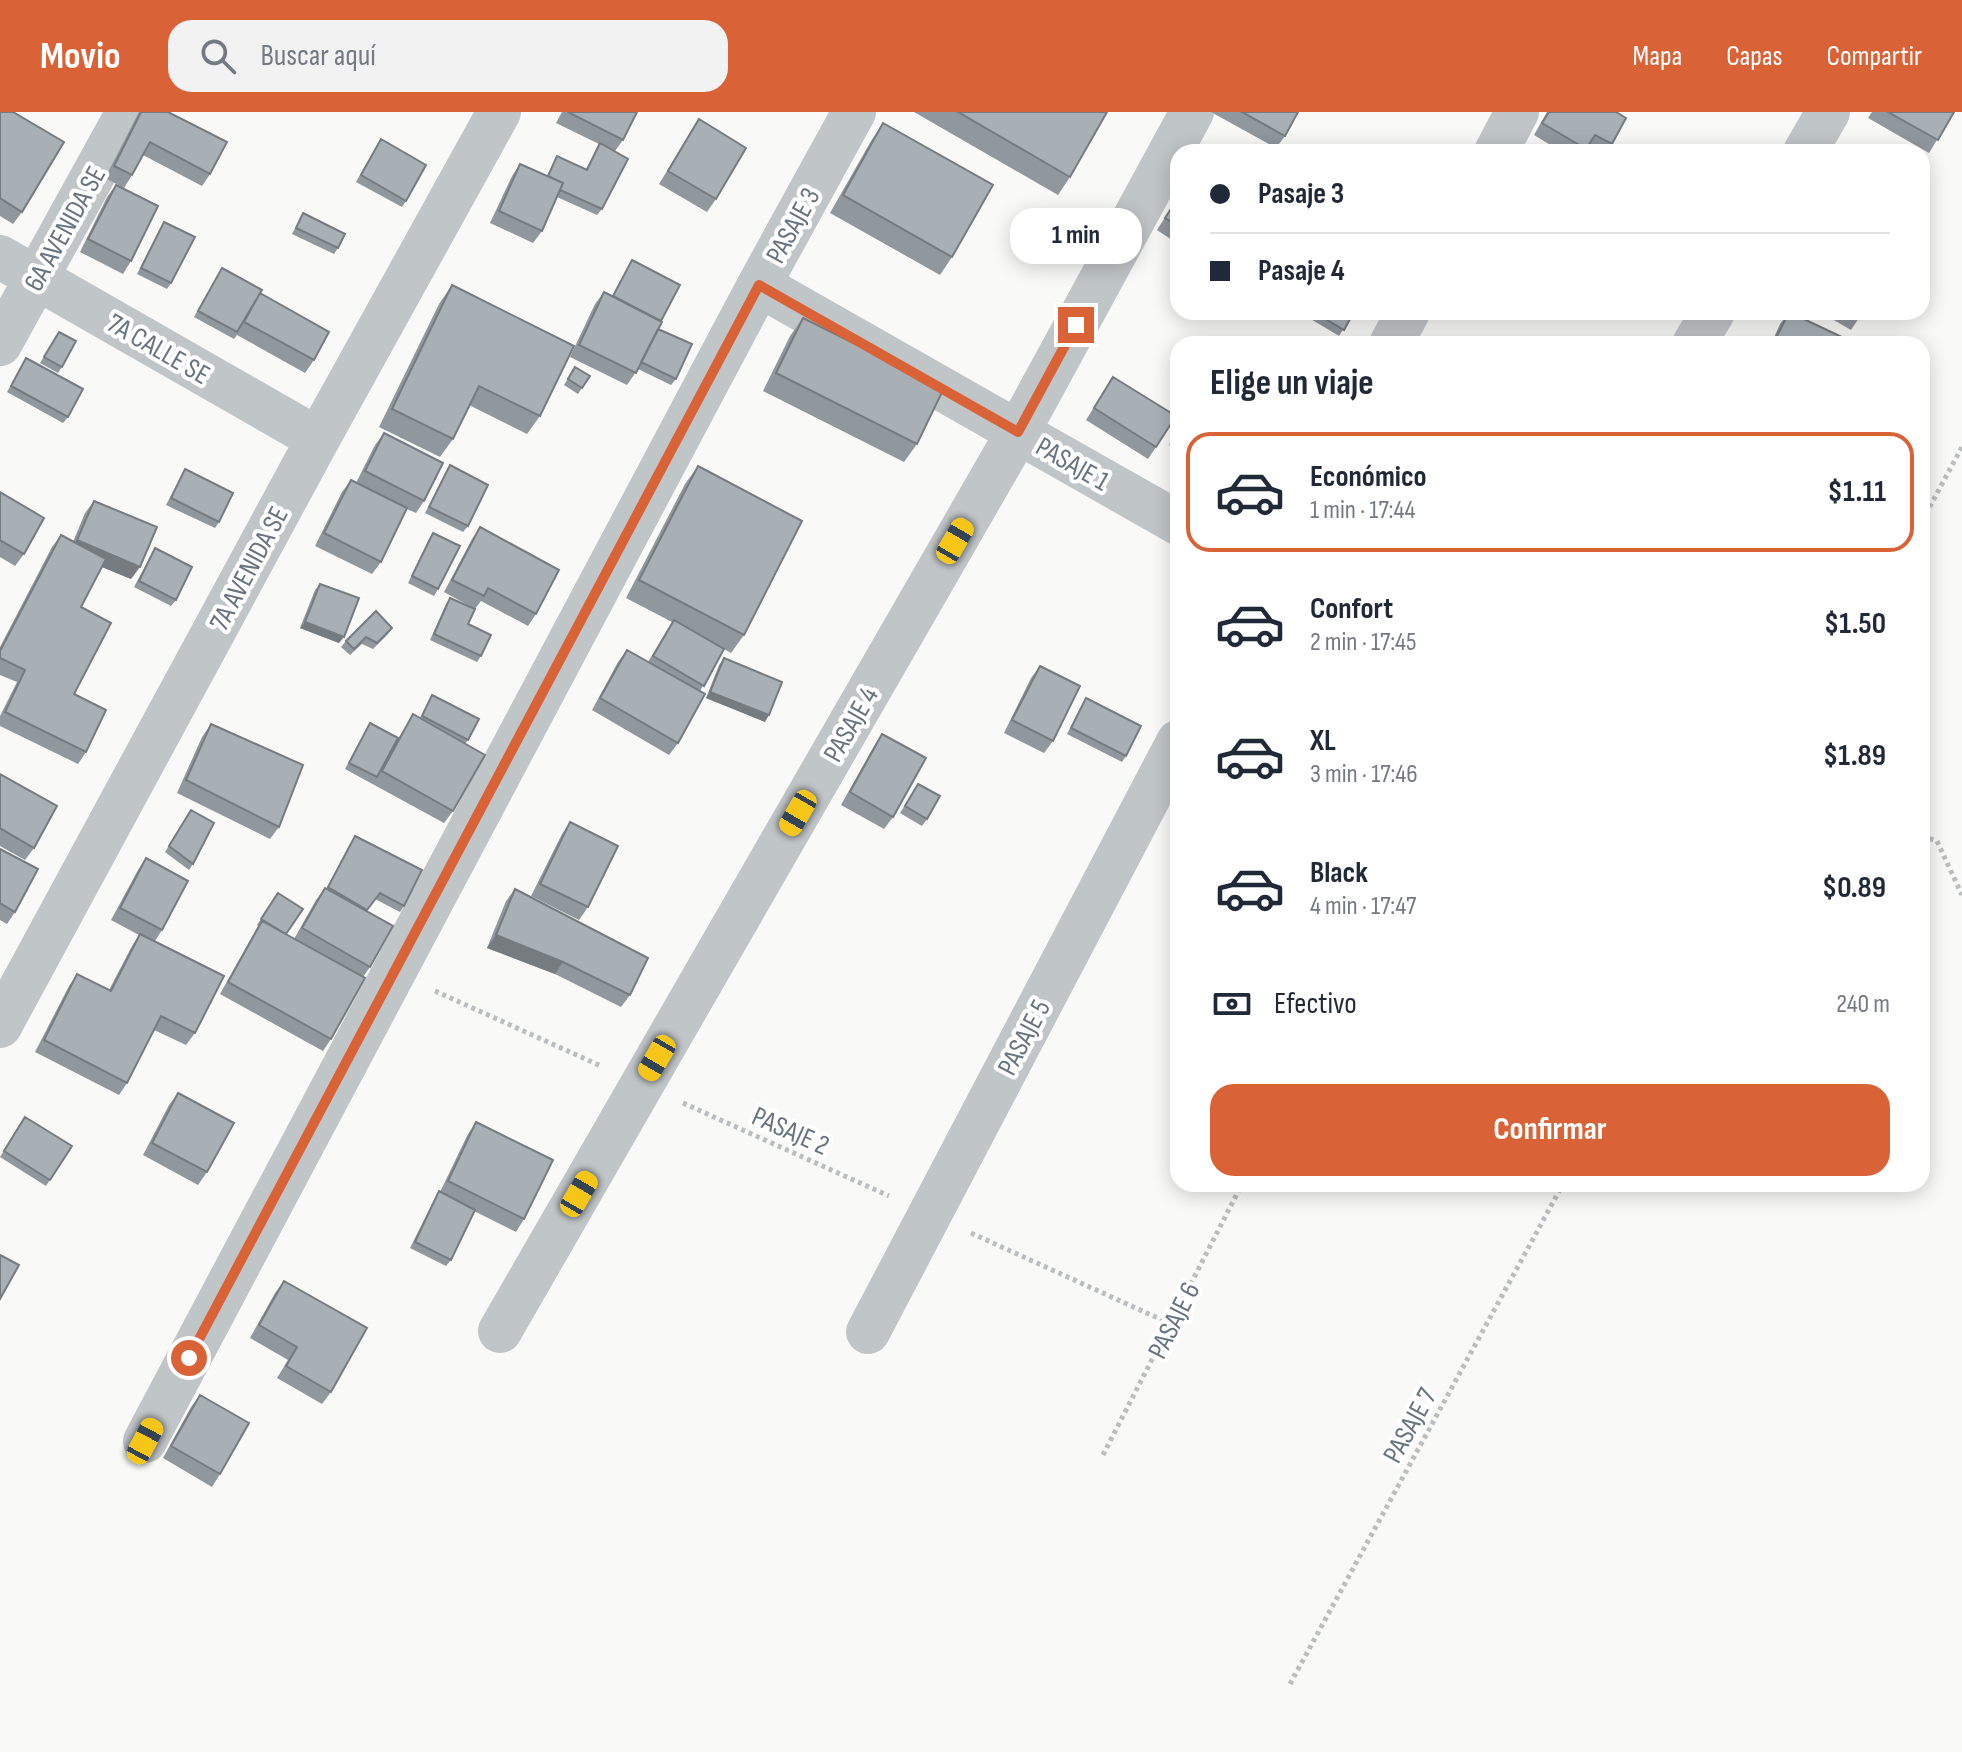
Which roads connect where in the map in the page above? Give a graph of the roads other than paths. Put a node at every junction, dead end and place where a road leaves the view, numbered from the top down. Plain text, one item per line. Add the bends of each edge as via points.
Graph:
1 (128, 112) edge
2 (499, 112) edge
3 (854, 112) edge
4 (1192, 112) edge
5 (1517, 112) edge
6 (1828, 112) edge
7 (1175, 144) edge
8 (1500, 144) edge
9 (1810, 144) edge
10 (1170, 152) edge
11 (18, 267) edge
12 (759, 285) junction
13 (0, 344) edge
14 (1018, 432) junction
15 (318, 439) junction
16 (1170, 518) edge
17 (1170, 757) edge
18 (0, 1026) edge
19 (500, 1331) dead end
20 (868, 1332) dead end
21 (145, 1441) dead end

1 - 11 street, 6A AVENIDA SE
2 - 15 street, 7A AVENIDA SE
3 - 12 street, PASAJE 3
4 - 7 street, PASAJE 4
5 - 8 street
6 - 9 street
10 - 14 street, PASAJE 4
11 - 13 street, 6A AVENIDA SE
11 - 15 street, 7A CALLE SE
12 - 14 street, PASAJE 1
12 - 21 street, PASAJE 3
14 - 16 street, PASAJE 1
14 - 19 street, PASAJE 4
15 - 18 street, 7A AVENIDA SE
17 - 20 street, PASAJE 5

